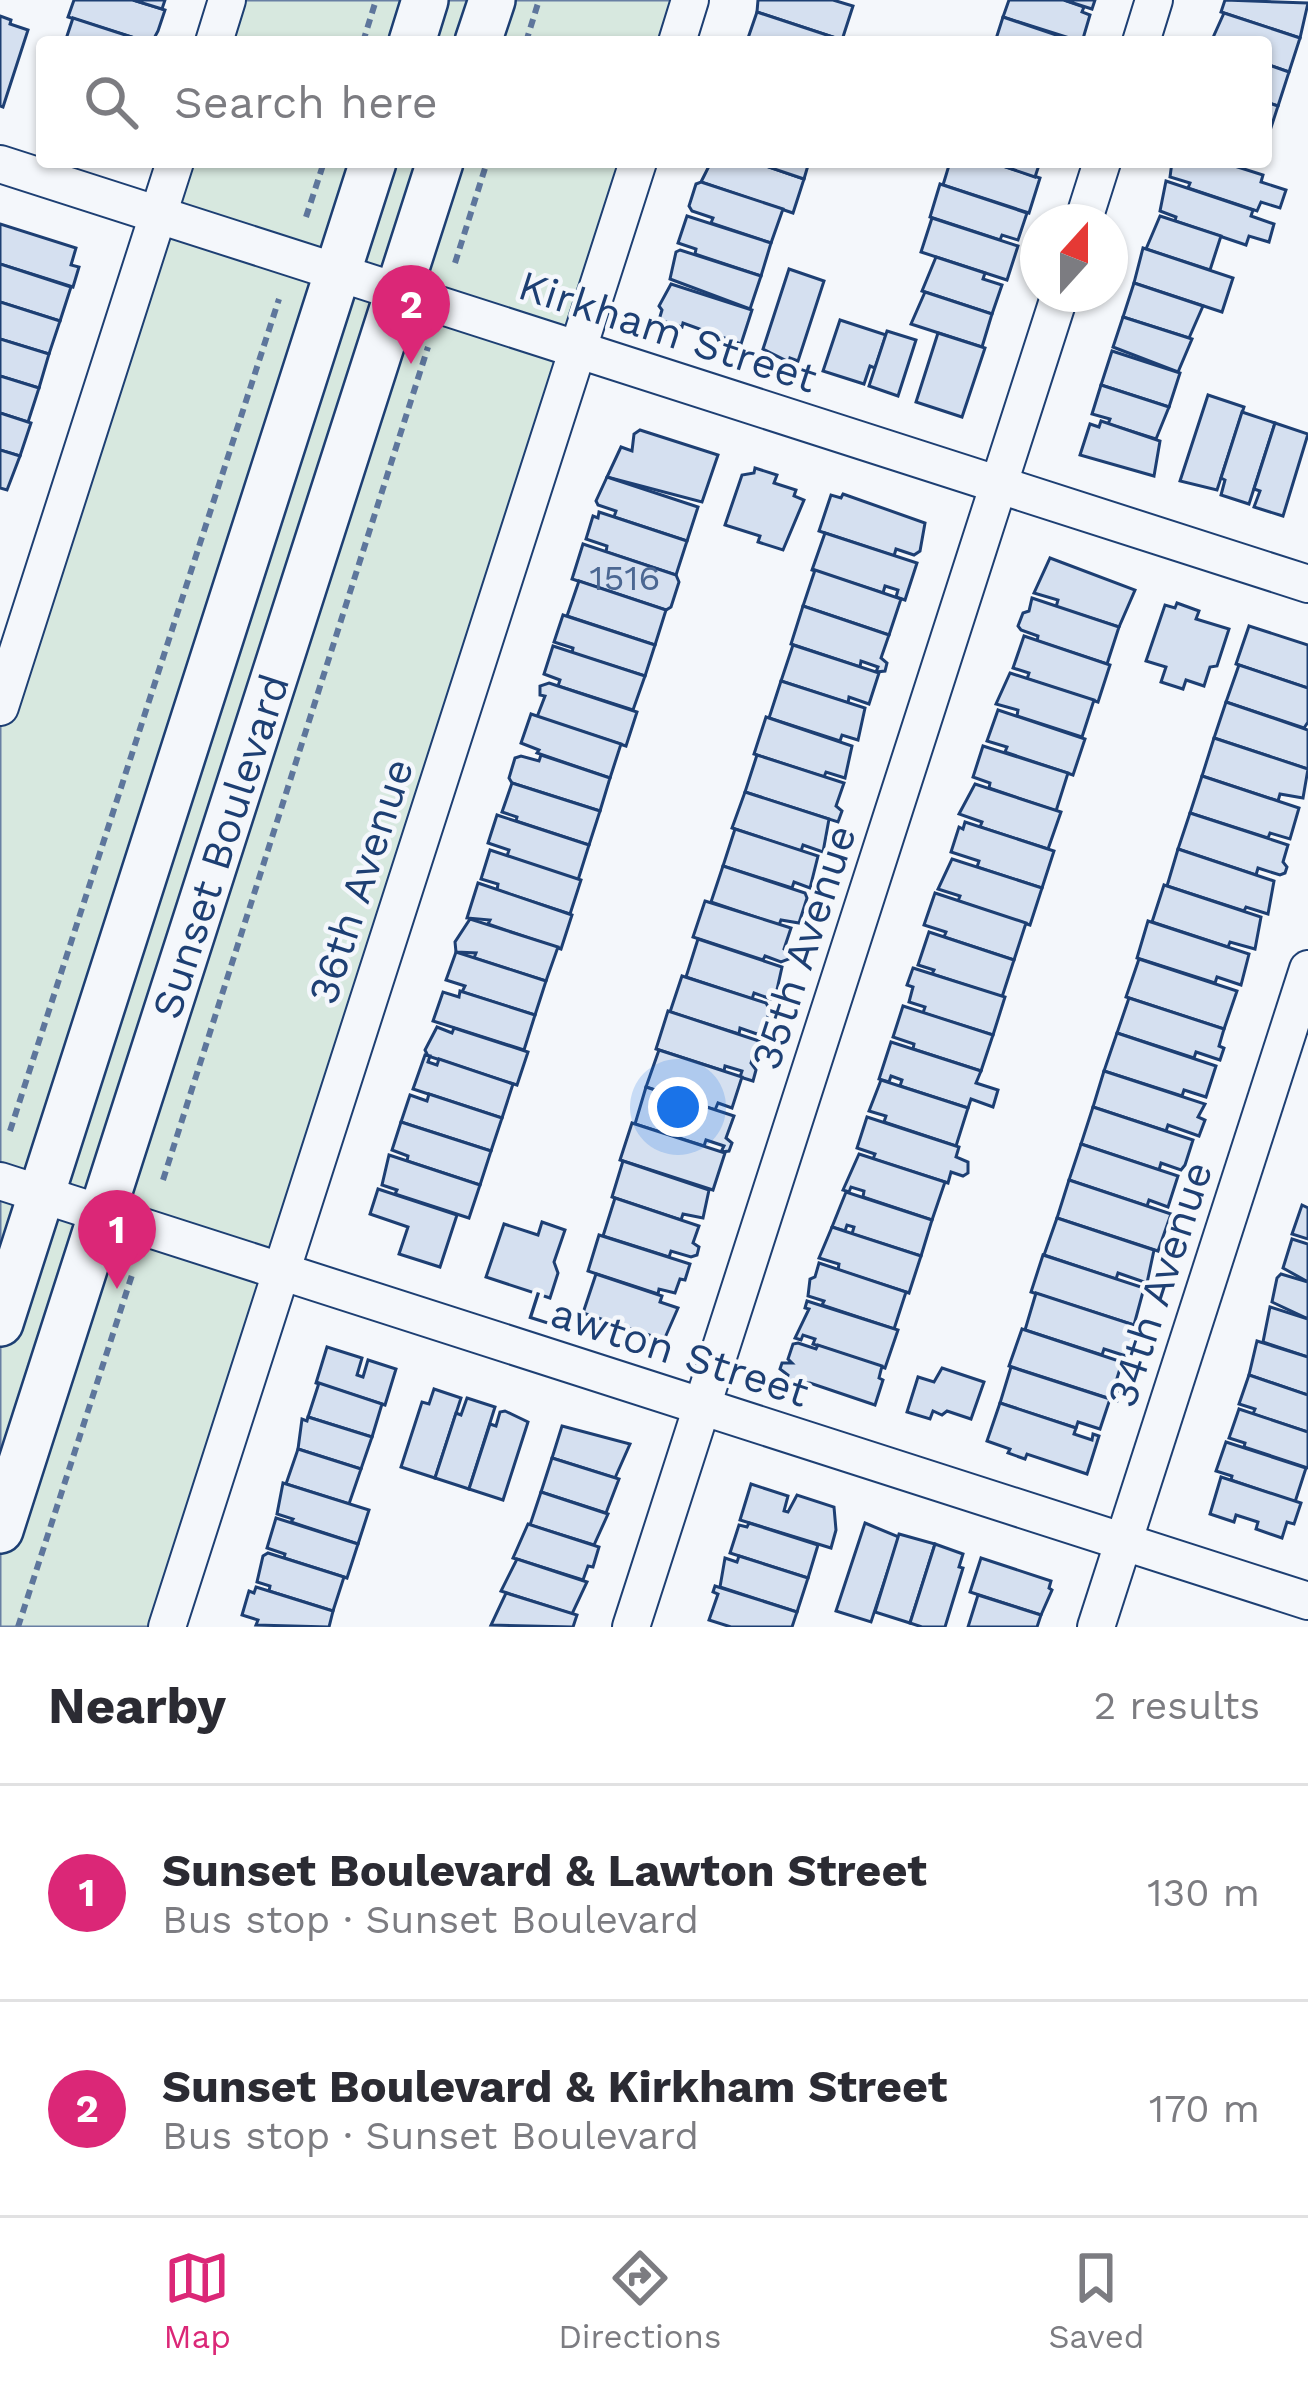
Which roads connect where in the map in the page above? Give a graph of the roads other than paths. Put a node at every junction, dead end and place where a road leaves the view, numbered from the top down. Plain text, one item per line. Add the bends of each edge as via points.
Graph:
1 (227, 0) edge
2 (425, 0) edge
3 (492, 0) edge
4 (690, 0) edge
5 (1154, 0) edge
6 (216, 36) edge
7 (414, 36) edge
8 (480, 36) edge
9 (679, 36) edge
10 (1143, 36) edge
11 (0, 164) edge
12 (173, 168) edge
13 (371, 168) edge
14 (438, 168) edge
15 (636, 168) edge
16 (1100, 168) edge
17 (1089, 204) edge
18 (158, 214) junction
19 (338, 272) junction
20 (398, 292) junction
21 (1054, 312) edge
22 (578, 350) junction
23 (999, 484) junction
24 (1308, 584) edge
25 (0, 706) edge
26 (1308, 969) edge
27 (21, 1187) edge
28 (102, 1214) junction
29 (282, 1271) junction
30 (0, 1322) edge
31 (702, 1407) junction
32 (0, 1530) edge
33 (1123, 1542) junction
34 (1308, 1601) edge
35 (167, 1627) edge
36 (631, 1627) edge
37 (1096, 1627) edge

1 - 6 street
2 - 7 main road
3 - 8 main road
4 - 9 street
5 - 10 street
11 - 18 street, Kirkham Street
12 - 18 street
13 - 19 main road, Sunset Boulevard
14 - 20 main road, Sunset Boulevard
15 - 22 street, 36th Avenue
16 - 17 street
18 - 19 street, Kirkham Street
18 - 25 street
19 - 20 street, Kirkham Street
19 - 27 main road, Sunset Boulevard
20 - 22 street, Kirkham Street
20 - 28 main road, Sunset Boulevard
21 - 23 street, 35th Avenue
22 - 23 street, Kirkham Street
22 - 29 street, 36th Avenue
23 - 24 street, Kirkham Street
23 - 31 street, 35th Avenue
26 - 33 street, 34th Avenue
27 - 28 street, Lawton Street
27 - 30 main road, Sunset Boulevard
28 - 29 street, Lawton Street
28 - 32 main road, Sunset Boulevard
29 - 31 street, Lawton Street
29 - 35 street, 36th Avenue
31 - 33 street, Lawton Street
31 - 36 street, 35th Avenue
33 - 34 street, Lawton Street
33 - 37 street, 34th Avenue

